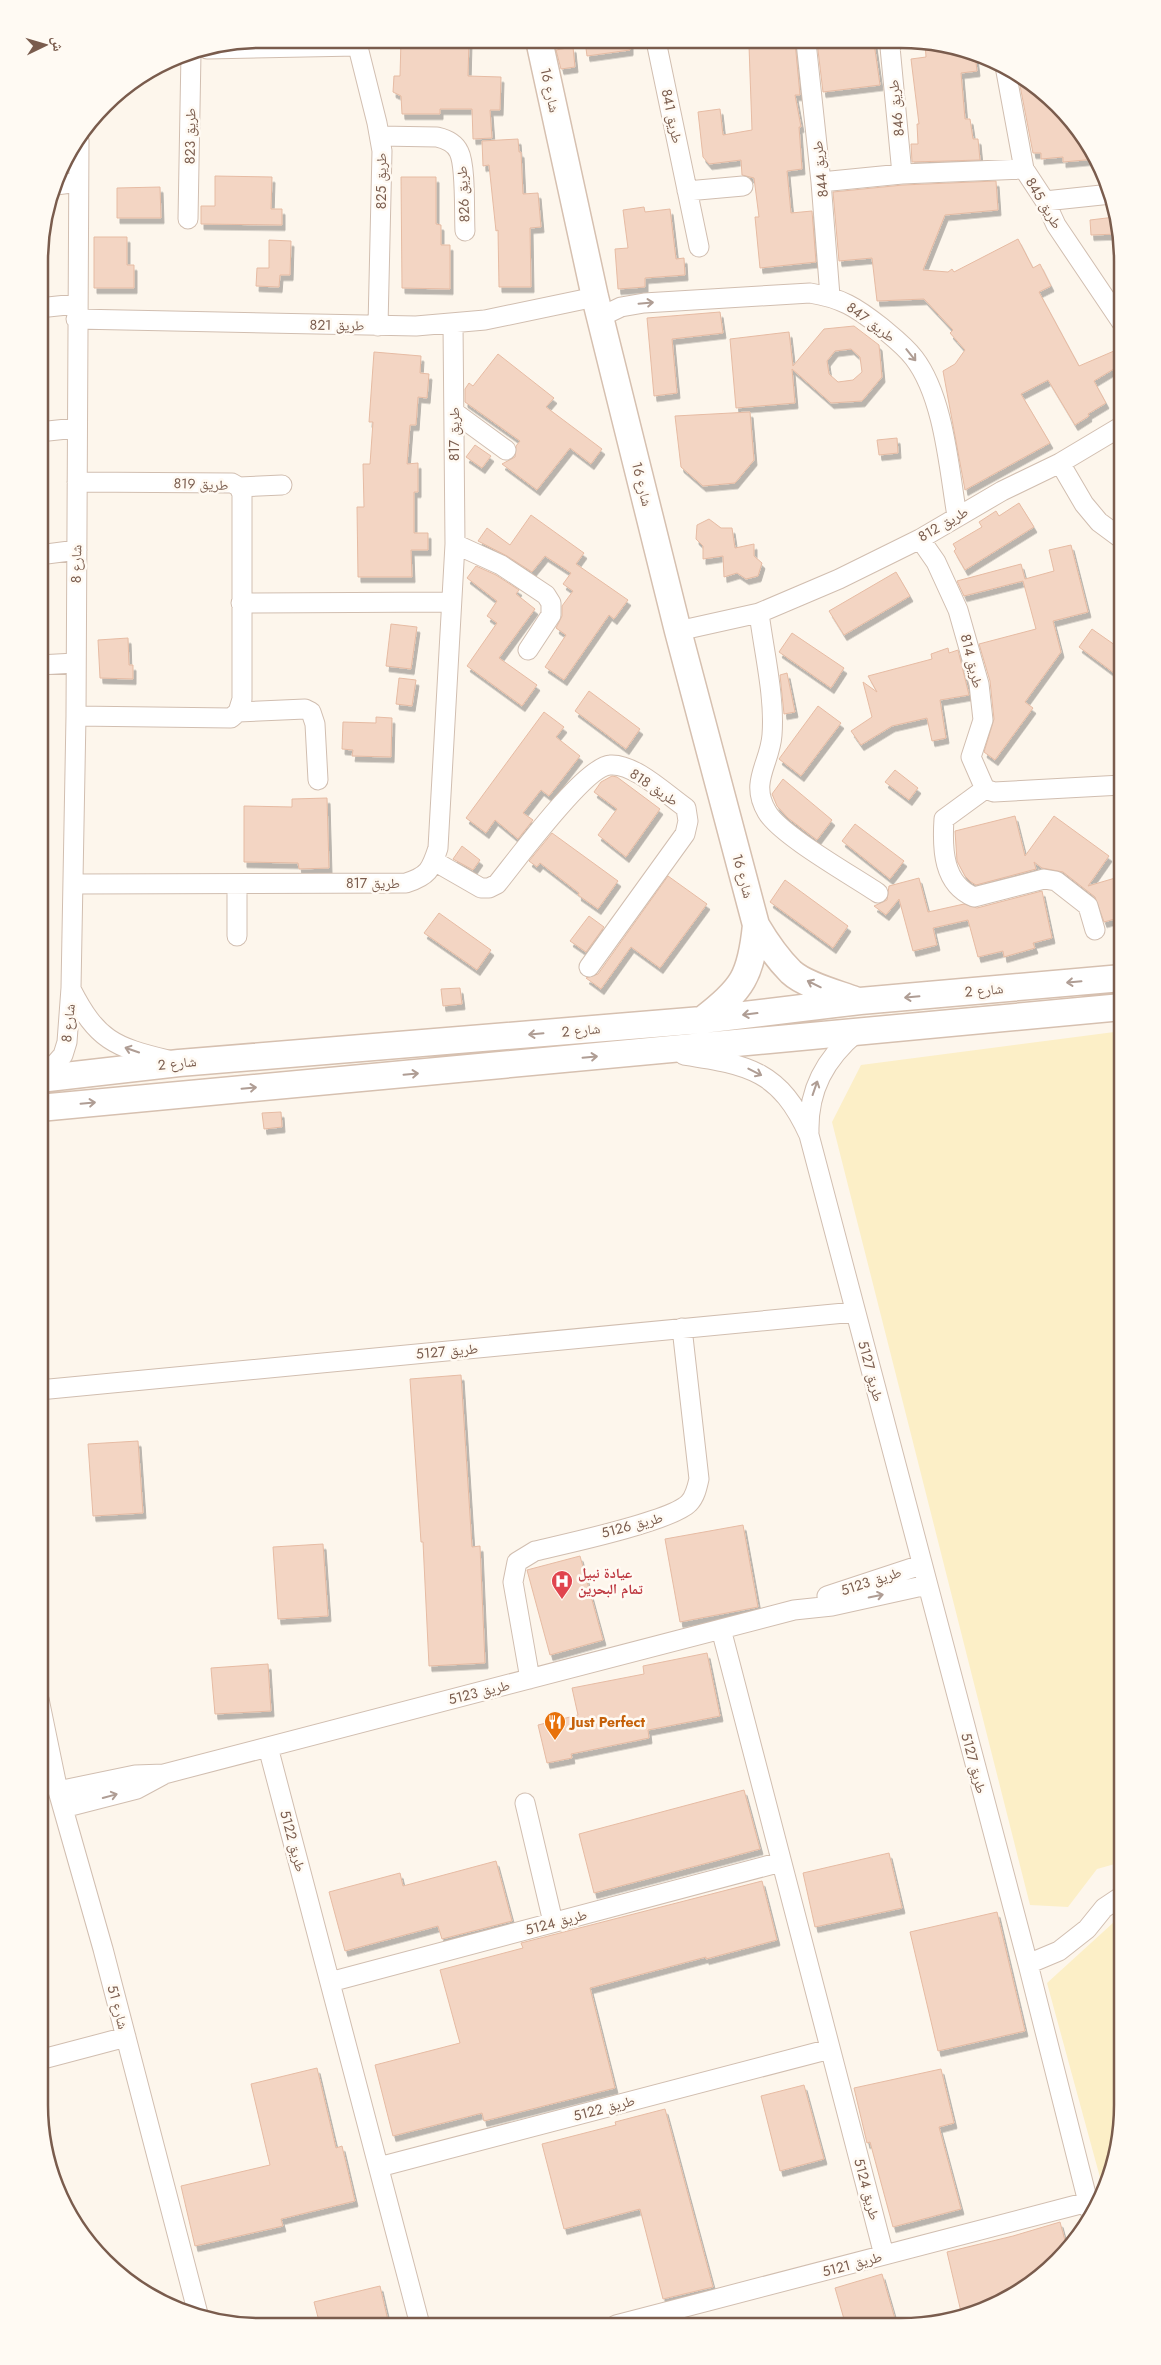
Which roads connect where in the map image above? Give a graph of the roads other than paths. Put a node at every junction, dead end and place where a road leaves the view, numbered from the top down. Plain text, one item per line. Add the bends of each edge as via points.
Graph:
1 (358, 48) edge
2 (541, 48) edge
3 (657, 48) edge
4 (807, 48) edge
5 (890, 48) edge
6 (191, 59) edge
7 (1008, 76) edge
8 (380, 136) junction
9 (79, 149) edge
10 (1024, 169) junction
11 (902, 174) junction
12 (78, 182) junction
13 (822, 182) junction
14 (62, 183) edge
15 (743, 186) dead end
16 (687, 192) junction
17 (1103, 195) edge
18 (1044, 201) junction
19 (188, 219) dead end
20 (465, 231) dead end
21 (699, 247) dead end
22 (830, 296) junction
23 (597, 307) junction
24 (48, 309) edge
25 (1114, 311) edge
26 (76, 312) junction
27 (453, 324) junction
28 (378, 326) junction
29 (454, 412) junction
30 (76, 428) junction
31 (48, 431) edge
32 (1114, 431) edge
33 (506, 450) dead end
34 (1060, 463) junction
35 (77, 482) junction
36 (282, 485) dead end
37 (238, 487) junction
38 (958, 516) junction
39 (1114, 533) edge
40 (920, 538) junction
41 (454, 544) junction
42 (77, 550) junction
43 (48, 554) edge
44 (451, 602) junction
45 (241, 603) junction
46 (759, 614) junction
47 (678, 631) junction
48 (528, 650) dead end
49 (76, 663) junction
50 (48, 665) edge
51 (238, 712) junction
52 (76, 716) junction
53 (318, 780) dead end
54 (1114, 786) edge
55 (985, 789) junction
56 (434, 861) junction
57 (74, 884) junction
58 (237, 884) junction
59 (878, 893) dead end
60 (756, 925) junction
61 (1094, 930) dead end
62 (237, 936) dead end
63 (589, 967) dead end
64 (1114, 979) edge
65 (71, 988) junction
66 (860, 1001) junction
67 (1114, 1008) edge
68 (702, 1020) junction
69 (857, 1032) junction
70 (656, 1051) junction
71 (179, 1062) junction
72 (48, 1071) edge
73 (48, 1078) edge
74 (48, 1107) edge
75 (809, 1136) junction
76 (855, 1312) junction
77 (682, 1328) junction
78 (48, 1389) edge
79 (921, 1565) junction
80 (927, 1585) junction
81 (794, 1610) junction
82 (721, 1629) junction
83 (530, 1679) junction
84 (48, 1740) edge
85 (268, 1746) junction
86 (61, 1800) junction
87 (525, 1803) dead end
88 (781, 1862) junction
89 (1114, 1901) edge
90 (554, 1922) junction
91 (1028, 1964) junction
92 (330, 1982) junction
93 (126, 2037) junction
94 (830, 2050) junction
95 (48, 2058) edge
96 (379, 2168) junction
97 (1089, 2204) edge
98 (1086, 2209) edge
99 (884, 2255) junction
100 (196, 2307) edge
101 (418, 2318) edge
102 (643, 2318) edge

1 - 8 street, طريق 825
2 - 23 main road, شارع 16
3 - 16 street, طريق 841
4 - 13 street, طريق 844
5 - 11 street, طريق 846
6 - 19 street, طريق 823
7 - 10 street, طريق 845
8 - 20 street, طريق 826 via 443,138 455,146 462,164
8 - 28 street, طريق 825
9 - 12 street, شارع 8
10 - 11 street
10 - 18 street, طريق 845
11 - 13 street
12 - 14 street
12 - 26 street, شارع 8
13 - 22 street, طريق 844
15 - 16 street
16 - 21 street, طريق 841
17 - 18 street
18 - 25 street, طريق 845 via 1056,225
23 -> 22 street, طريق 847 via 621,308 644,303 810,293
22 -> 38 street, طريق 847 via 857,309 903,345 924,374 937,407
23 - 27 street, طريق 821
23 - 47 main road, شارع 16
24 - 26 street, طريق 821
26 - 28 street, طريق 821
26 - 30 street, شارع 8
27 - 28 street, طريق 821
27 - 29 street, طريق 817
29 - 33 street
29 - 41 street, طريق 817
30 - 31 street
30 - 35 street, شارع 8
32 - 34 street, طريق 812
34 - 38 street, طريق 812
34 - 39 street via 1084,504
35 - 37 street, طريق 819 via 232,483
35 - 42 street, شارع 8
36 - 37 street
37 - 45 street, طريق 819 via 242,494
38 - 40 street, طريق 812
40 - 46 street, طريق 812
40 - 55 street, طريق 814 via 936,562 958,610 979,684 984,720 971,757
41 - 44 street, طريق 817
41 - 48 street via 501,565 546,595 551,603 551,615
42 - 43 street
42 - 49 street, شارع 8
44 - 45 street
44 - 56 street, طريق 817 via 438,848
45 - 51 street, طريق 819 via 242,699
46 - 47 street, طريق 812
46 - 59 street via 772,710 769,755 761,769 759,790 767,812 782,829
47 - 60 main road, شارع 16
49 - 50 street
49 - 52 street, شارع 8
51 - 52 street via 231,718
51 - 53 street via 298,709 311,712 315,724
52 - 57 street, شارع 8
54 - 55 street via 994,792
55 - 61 street via 944,819 943,844 951,879 963,892 974,897 1044,879 1056,881 1088,906
56 - 58 street, طريق 817 via 423,878 406,884
56 - 63 street, طريق 818 via 481,888 489,888 497,884 556,810 594,773 608,765 626,767 640,775 686,808 685,834
57 - 58 street, طريق 817
57 - 65 street, شارع 8
58 - 62 street
66 -> 60 main road, شارع 16 via 820,988 792,973
60 - 68 main road, شارع 16 via 753,958 744,982 726,1002
64 -> 66 main road, شارع 2
71 -> 65 street, شارع 8 via 132,1051 106,1038 91,1024
65 - 72 street, شارع 8 via 67,1042 63,1055
66 -> 68 main road, شارع 2
67 - 69 main road, شارع 2
68 -> 71 main road, شارع 2
69 - 70 main road, شارع 2
75 -> 69 street, طريق 5127 via 812,1098 818,1078 842,1045
74 -> 70 main road, شارع 2
70 -> 75 street, طريق 5127 via 730,1062 752,1069 772,1081 788,1097
71 - 73 main road, شارع 2
75 - 76 street, طريق 5127
76 - 77 street, طريق 5127
76 - 79 street, طريق 5127
77 - 78 street, طريق 5127
77 - 83 street, طريق 5126 via 699,1479 696,1492 690,1503 670,1515 536,1552 517,1562 513,1582
79 - 80 street, طريق 5127
79 - 81 street, طريق 5123
81 -> 80 street, طريق 5123 via 832,1606
80 - 91 street, طريق 5127
81 - 82 street, طريق 5123
82 - 83 street, طريق 5123
82 - 88 street, طريق 5124
83 - 85 street, طريق 5123
84 - 86 street, شارع 51
85 - 86 street, طريق 5123 via 164,1774 137,1789
85 - 92 street, طريق 5122
86 - 93 street, شارع 51
87 - 90 street
88 - 90 street, طريق 5124
88 - 94 street, طريق 5124
89 - 91 street via 1059,1951
90 - 92 street, طريق 5124
91 - 97 street, طريق 5127
92 - 96 street, طريق 5122
93 - 95 street
93 - 100 street, شارع 51
94 - 96 street, طريق 5122
94 - 99 street, طريق 5124
96 - 101 street, طريق 5122
98 - 99 street, طريق 5121
99 - 102 street, طريق 5121

